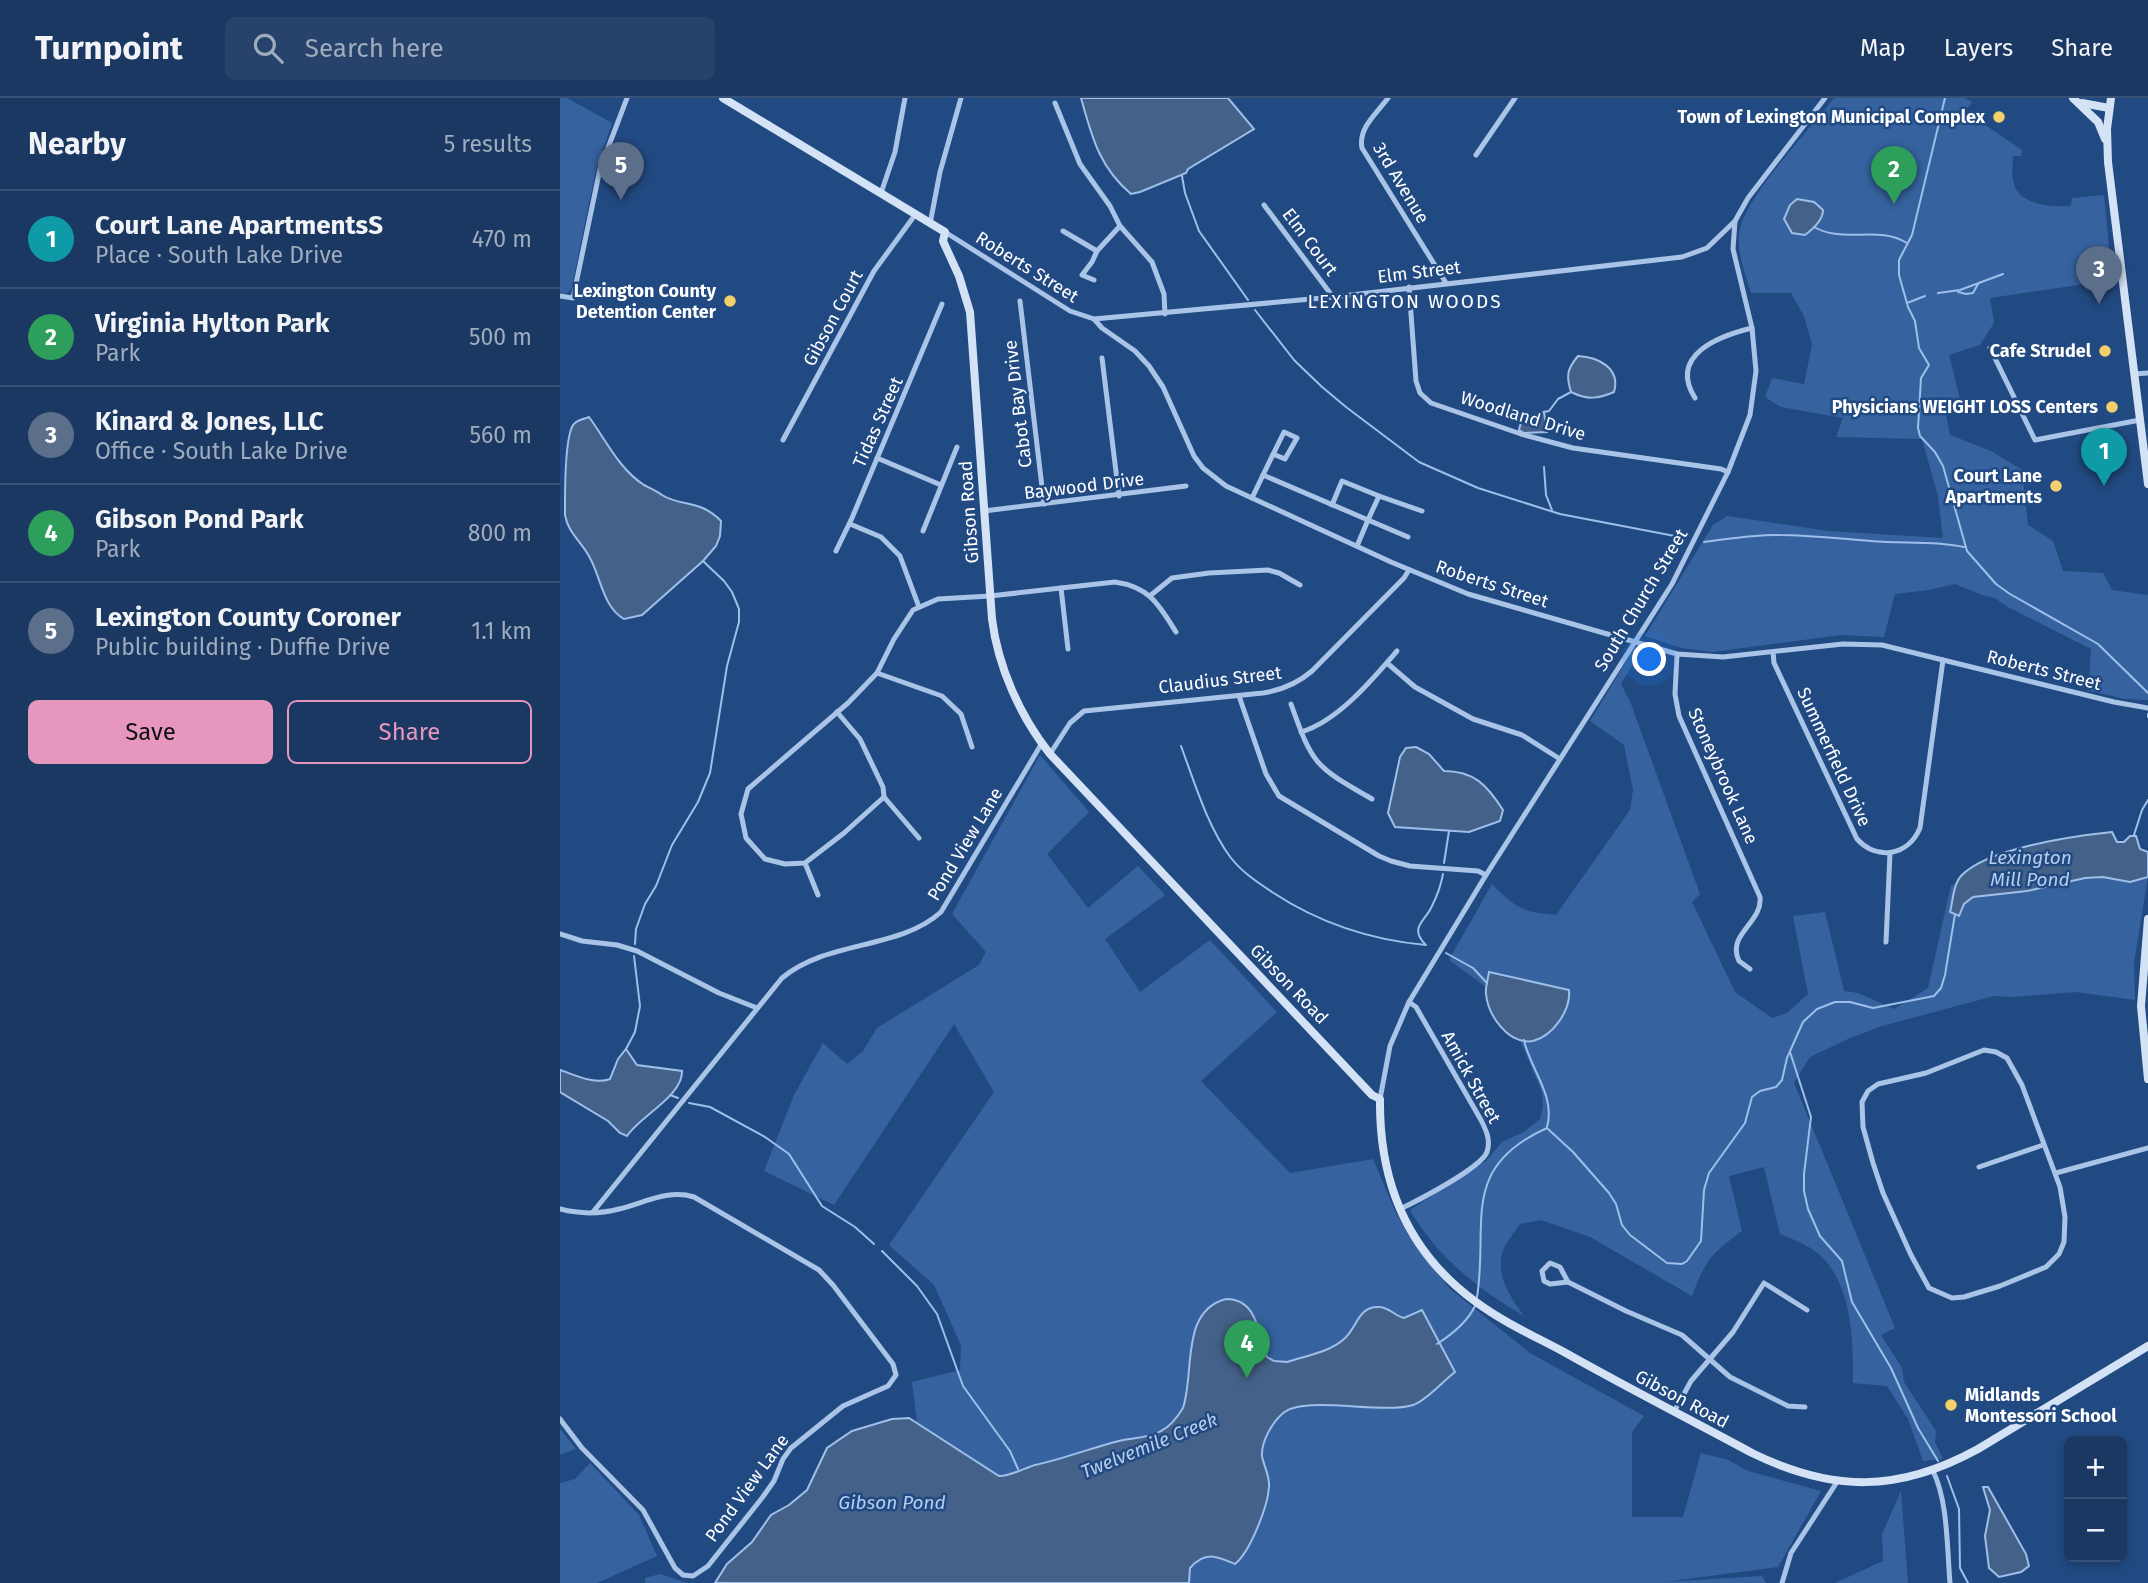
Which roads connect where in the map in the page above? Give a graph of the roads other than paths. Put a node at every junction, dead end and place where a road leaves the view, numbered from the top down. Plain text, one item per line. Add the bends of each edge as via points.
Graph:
1 (627, 98) edge
2 (723, 98) edge
3 (905, 98) edge
4 (961, 98) edge
5 (1388, 98) edge
6 (1516, 98) edge
7 (1825, 98) edge
8 (2111, 98) edge
9 (2076, 100) edge
10 (1055, 103) dead end
11 (2109, 108) junction
12 (2107, 146) junction
13 (1476, 155) dead end
14 (881, 194) junction
15 (1264, 205) dead end
16 (915, 215) junction
17 (1735, 221) junction
18 (930, 223) junction
19 (1120, 226) junction
20 (1063, 231) dead end
21 (945, 232) junction
22 (1097, 251) junction
23 (1094, 280) dead end
24 (1446, 282) junction
25 (1409, 287) junction
26 (560, 296) edge
27 (1333, 297) junction
28 (1020, 301) dead end
29 (942, 304) dead end
30 (1165, 314) junction
31 (1094, 319) junction
32 (1752, 328) junction
33 (1990, 348) dead end
34 (1102, 358) dead end
35 (2148, 373) edge
36 (2133, 374) junction
37 (1696, 398) dead end
38 (2140, 420) junction
39 (783, 440) dead end
40 (957, 447) dead end
41 (1273, 454) junction
42 (877, 458) junction
43 (1728, 472) junction
44 (1264, 475) junction
45 (2148, 484) edge
46 (941, 485) junction
47 (1186, 486) dead end
48 (1119, 496) junction
49 (1379, 496) junction
50 (1252, 498) junction
51 (1044, 505) junction
52 (1332, 505) junction
53 (984, 511) junction
54 (1422, 511) dead end
55 (1368, 520) junction
56 (849, 524) junction
57 (923, 531) dead end
58 (1408, 537) dead end
59 (1357, 546) junction
60 (836, 551) dead end
61 (1409, 570) junction
62 (1300, 585) dead end
63 (1061, 589) junction
64 (1151, 595) junction
65 (990, 596) junction
66 (919, 607) junction
67 (1177, 632) dead end
68 (1634, 643) junction
69 (1068, 649) dead end
70 (1397, 652) dead end
71 (1773, 652) junction
72 (1677, 654) junction
73 (1942, 660) junction
74 (1387, 663) junction
75 (877, 673) junction
76 (1239, 696) junction
77 (1291, 704) dead end
78 (2148, 708) edge
79 (838, 712) junction
80 (1301, 732) junction
81 (1042, 743) junction
82 (972, 747) dead end
83 (1050, 754) junction
84 (1560, 759) junction
85 (884, 797) junction
86 (1372, 799) dead end
87 (919, 838) dead end
88 (1890, 853) junction
89 (805, 863) junction
90 (1486, 874) junction
91 (818, 895) dead end
92 (1760, 907) junction
93 (1769, 908) dead end
94 (2148, 919) edge
95 (560, 933) edge
96 (1886, 942) dead end
97 (1750, 969) dead end
98 (1409, 1002) junction
99 (757, 1008) junction
100 (2148, 1079) edge
101 (1380, 1099) junction
102 (2043, 1146) junction
103 (2148, 1148) edge
104 (1979, 1167) dead end
105 (2056, 1173) junction
106 (560, 1209) edge
107 (1400, 1209) junction
108 (593, 1212) junction
109 (1568, 1282) junction
110 (1807, 1310) dead end
111 (2148, 1346) edge
112 (1709, 1358) junction
113 (1805, 1406) dead end
114 (1674, 1412) junction
115 (560, 1419) edge
116 (1933, 1471) junction
117 (1837, 1482) junction
118 (1782, 1583) edge
119 (1950, 1583) edge

1 - 26 street via 600,169 573,298
2 - 14 street
3 - 14 street
4 - 18 street
5 - 24 street, 3rd Avenue via 1364,128 1362,148
6 - 13 street
7 - 17 street
8 - 11 street
9 - 11 street
9 - 12 street via 2098,122
10 - 19 street via 1080,164
11 - 12 street
12 - 36 street
14 - 16 street
15 - 27 street, Elm Court
16 - 18 street
16 - 39 street, Gibson Court via 874,271
17 - 24 street, Elm Street via 1707,248 1682,257
17 - 32 street, South Church Street via 1733,249
18 - 21 street
19 - 22 street
19 - 30 street via 1152,262 1164,294
20 - 22 street
21 - 31 street, Roberts Street via 1070,311
21 - 53 street, Gibson Road via 943,241 970,312
22 - 23 street via 1082,275
24 - 25 street, Elm Street
25 - 27 street, Elm Street
25 - 43 street, Woodland Drive via 1416,381 1431,403 1573,448
27 - 30 street, Elm Street
28 - 51 street, Cabot Bay Drive
29 - 42 street, Tidas Street
30 - 31 street, Elm Street
31 - 50 street, Roberts Street via 1135,351 1157,376 1203,468
32 - 37 street via 1715,341 1694,357 1686,374
32 - 43 street, South Church Street via 1754,398
33 - 38 street via 2035,440
34 - 48 street
35 - 36 street
36 - 38 street
38 - 45 street
40 - 46 street
41 - 41 street via 1284,432 1297,438 1285,459
41 - 44 street
42 - 46 street
42 - 56 street, Tidas Street
43 - 68 street, South Church Street via 1672,584
44 - 50 street
44 - 52 street
46 - 57 street
47 - 48 street, Baywood Drive
48 - 51 street, Baywood Drive
49 - 52 street via 1342,481
49 - 54 street
49 - 55 street
50 - 59 street, Roberts Street
51 - 53 street, Baywood Drive
52 - 55 street
53 - 65 street, Gibson Road
55 - 58 street
55 - 59 street
56 - 60 street, Tidas Street
56 - 66 street via 881,537 901,556
59 - 61 street, Roberts Street
61 - 68 street, Roberts Street via 1468,594
61 - 76 street, Claudius Street via 1305,677 1281,690
62 - 64 street via 1268,570 1189,574 1172,579
63 - 64 street via 1115,582
63 - 65 street
63 - 69 street
64 - 67 street
65 - 66 street via 938,599
65 - 81 street, Gibson Road via 1000,660
66 - 75 street via 894,639
68 - 72 street, Roberts Street
68 - 84 street, South Church Street
70 - 74 street
71 - 72 street, Roberts Street via 1723,657
71 - 73 street, Roberts Street via 1869,644
71 - 88 street, Summerfield Drive via 1774,663 1857,839 1872,850
72 - 92 street, Stoneybrook Lane via 1679,716 1759,892
73 - 78 street, Roberts Street
73 - 88 street via 1920,828 1905,848
74 - 80 street via 1332,717
74 - 84 street via 1415,687 1473,719 1522,735
75 - 79 street
75 - 82 street via 942,696 961,714
76 - 83 street, Claudius Street via 1084,711 1070,723
76 - 90 street via 1269,782 1283,800 1391,861
77 - 80 street
79 - 85 street via 860,739
79 - 89 street via 748,789 741,814 746,838 765,859
80 - 86 street via 1320,766
81 - 83 street, Gibson Road
81 - 99 street, Pond View Lane via 941,912 917,927 800,967 778,982
83 - 101 street, Gibson Road
84 - 90 street, South Church Street
85 - 87 street
85 - 89 street
88 - 96 street
89 - 91 street
90 - 98 street, South Church Street
92 - 93 street
92 - 97 street via 1736,945 1739,961
94 - 100 street via 2141,1006
95 - 99 street via 637,951
98 - 101 street, South Church Street via 1390,1046
98 - 107 street, Amick Street via 1474,1109 1489,1144 1477,1164
99 - 108 street, Pond View Lane
101 - 107 street, Gibson Road via 1384,1157
102 - 104 street
102 - 105 street
102 - 105 street via 2014,1068 1996,1052 1978,1051 1926,1073 1884,1081 1868,1091 1862,1102 1863,1127 1888,1204 1929,1288 1946,1297 1976,1293 2051,1263 2062,1248 2066,1230
103 - 105 street
106 - 108 street, Pond View Lane
107 - 114 street, Gibson Road via 1422,1247 1454,1284 1491,1312
108 - 115 street, Pond View Lane via 666,1195 694,1197 819,1270 894,1364 896,1375 888,1386 834,1411 796,1443 762,1498 708,1566 693,1576 675,1568 643,1510
109 - 109 street via 1557,1264 1549,1263 1542,1270 1547,1283
109 - 112 street via 1682,1335
110 - 112 street via 1764,1283 1733,1332
111 - 116 street, Gibson Road via 1978,1450
112 - 113 street via 1741,1383 1788,1406
112 - 114 street
114 - 117 street, Gibson Road via 1777,1465
116 - 117 street, Gibson Road via 1879,1481
116 - 119 street via 1945,1526
117 - 118 street via 1791,1553

